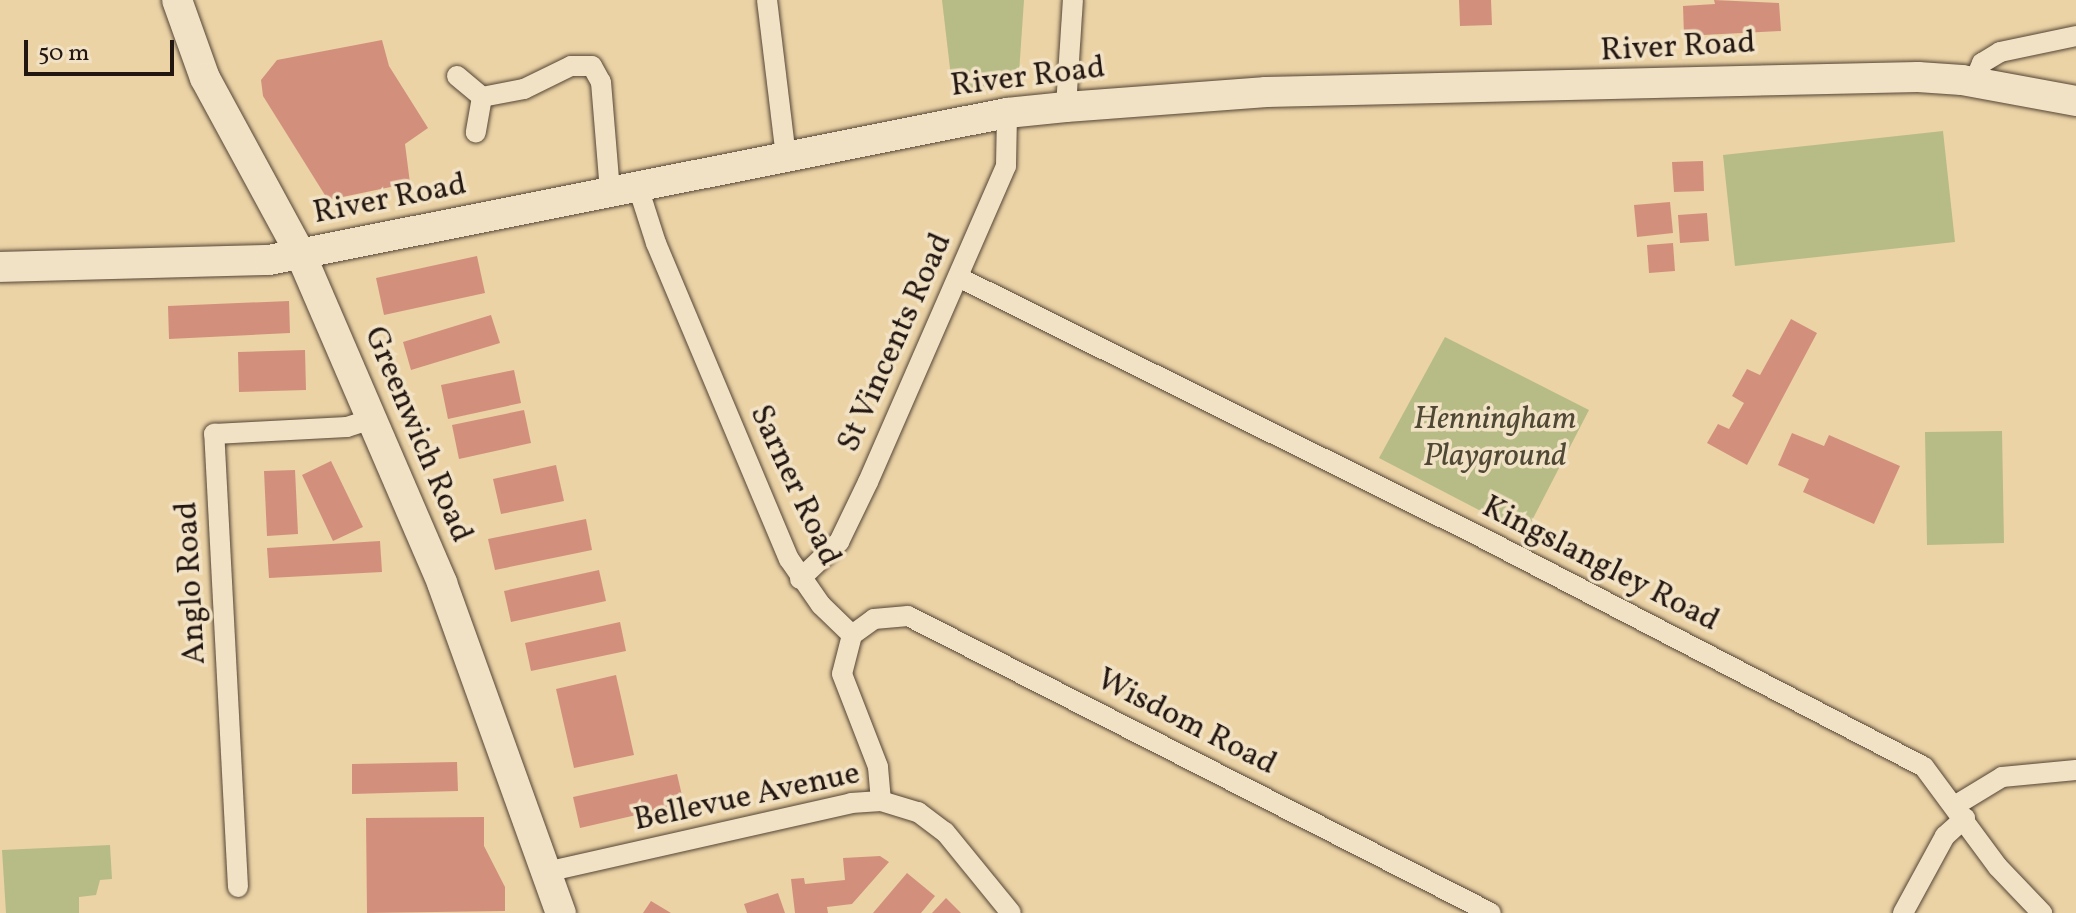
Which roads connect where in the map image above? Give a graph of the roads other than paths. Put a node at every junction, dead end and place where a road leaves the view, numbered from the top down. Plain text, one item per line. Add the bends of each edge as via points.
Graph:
1 (177, 0) edge
2 (767, 0) edge
3 (1073, 0) edge
4 (2076, 36) edge
5 (457, 76) dead end
6 (1974, 82) junction
7 (482, 97) junction
8 (2076, 101) edge
9 (1066, 107) junction
10 (1007, 113) junction
11 (476, 132) dead end
12 (786, 156) junction
13 (624, 190) junction
14 (301, 255) junction
15 (0, 267) edge
16 (958, 277) junction
17 (372, 419) junction
18 (800, 579) junction
19 (852, 635) junction
20 (2076, 770) edge
21 (881, 801) junction
22 (1961, 812) junction
23 (546, 872) junction
24 (238, 887) dead end
25 (561, 913) edge
26 (1011, 913) edge
27 (1491, 913) edge
28 (1903, 913) edge
29 (2042, 913) edge

1 - 14 main road, Greenwich Road via 205,78
2 - 12 street
3 - 9 street
4 - 6 street via 2000,52 1982,63
5 - 7 street
6 - 8 main road, River Road
6 - 9 main road, River Road via 1803,78 1566,89 1266,92
7 - 11 street
7 - 13 street, Sarner Road via 524,89 571,66 592,66 601,82
9 - 10 main road, River Road
10 - 12 main road, River Road
10 - 16 street, St Vincents Road via 1006,166
12 - 13 main road, River Road
13 - 14 main road, River Road
13 - 18 street, Sarner Road via 656,243
14 - 15 main road, River Road via 259,261
14 - 17 main road, Greenwich Road
16 - 18 street, St Vincents Road via 839,542
16 - 22 street, Kingslangley Road via 1876,740 1924,767
17 - 23 main road, Greenwich Road via 442,583
17 - 24 street, Anglo Road via 347,427 214,434
18 - 19 street, Sarner Road
19 - 21 street via 842,674 878,767
19 - 27 street, Wisdom Road via 874,619 908,616
20 - 22 street via 2002,777
21 - 23 street, Bellevue Avenue via 851,803
21 - 26 street, Bellevue Avenue via 918,812 945,832
22 - 28 street
22 - 29 street, Kingslangley Road via 1998,867
23 - 25 main road, Greenwich Road

